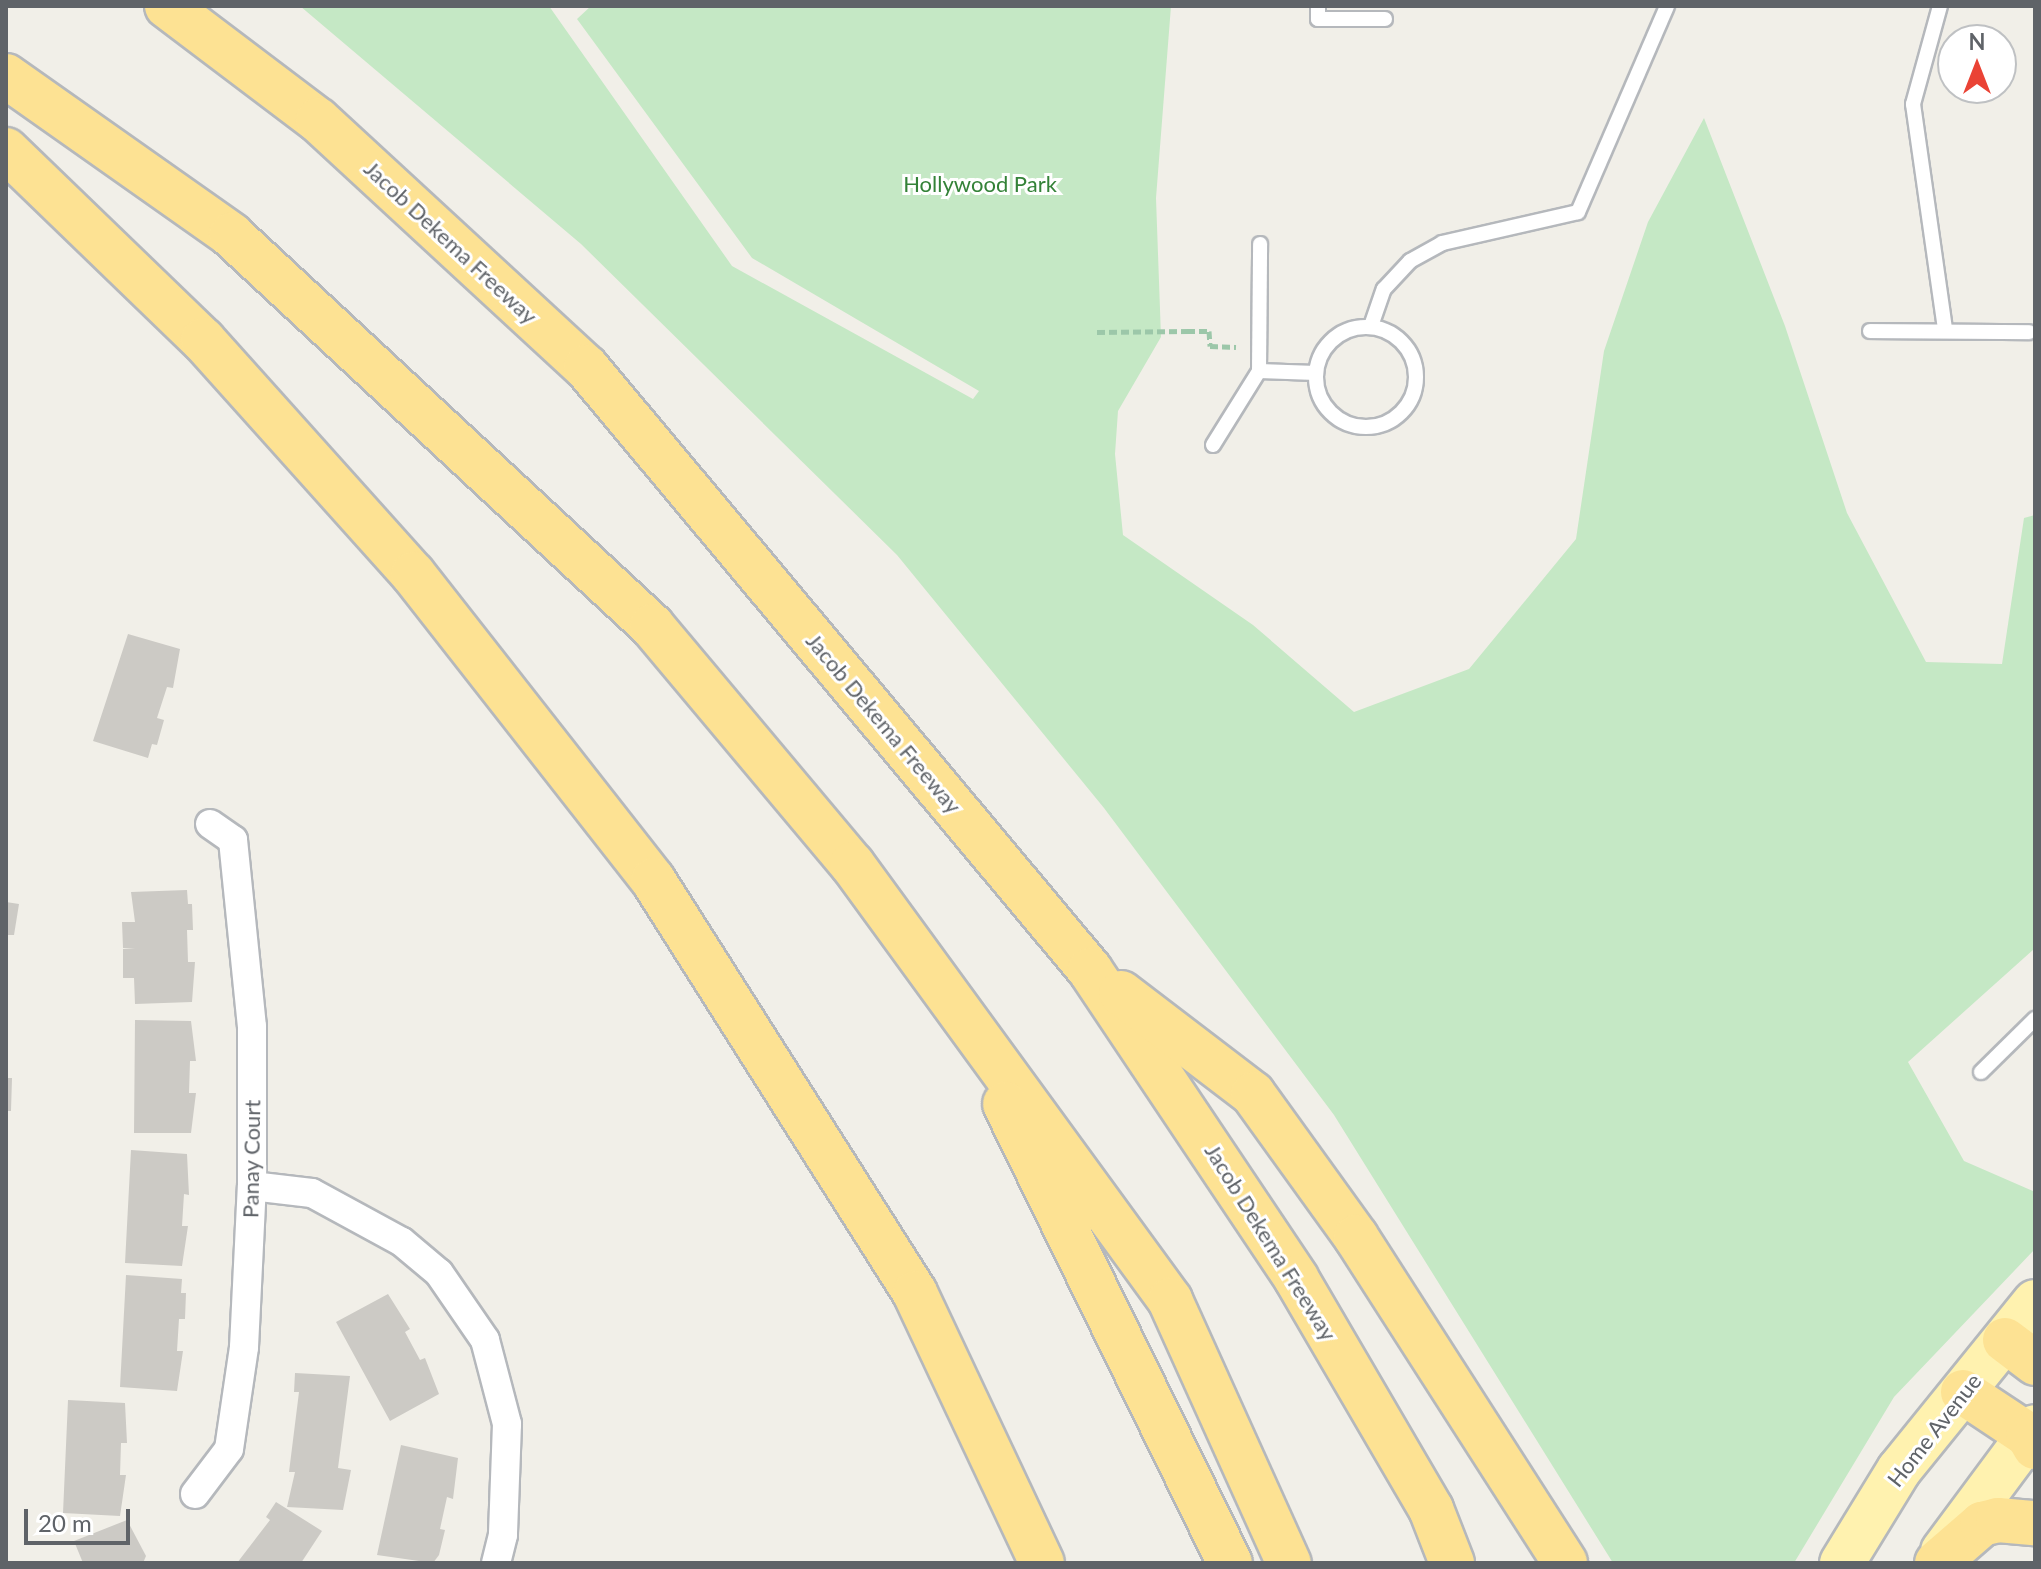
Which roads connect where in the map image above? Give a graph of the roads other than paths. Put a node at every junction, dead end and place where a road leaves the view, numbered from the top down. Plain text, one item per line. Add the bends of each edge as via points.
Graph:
1 (167, 6) edge
2 (1318, 6) edge
3 (1667, 6) edge
4 (1940, 6) edge
5 (1385, 19) dead end
6 (6, 76) edge
7 (6, 150) edge
8 (1260, 244) dead end
9 (1371, 326) junction
10 (1945, 330) junction
11 (1870, 331) dead end
12 (2029, 332) dead end
13 (1259, 371) junction
14 (1316, 373) junction
15 (1213, 445) dead end
16 (210, 824) dead end
17 (1090, 970) junction
18 (949, 995) junction
19 (2035, 1019) edge
20 (1981, 1072) dead end
21 (252, 1186) junction
22 (2035, 1302) edge
23 (2020, 1352) edge
24 (1963, 1392) junction
25 (2033, 1436) edge
26 (195, 1494) dead end
27 (1431, 1509) junction
28 (2035, 1523) edge
29 (496, 1563) edge
30 (1042, 1563) edge
31 (1230, 1563) edge
32 (1289, 1563) edge
33 (1452, 1563) edge
34 (1463, 1563) edge
35 (1565, 1563) edge
36 (1842, 1563) edge
37 (1936, 1563) edge

1 - 17 highway, Jacob Dekema Freeway via 318,120 586,367
2 - 5 lane via 1318,19
3 - 9 lane via 1578,212 1442,243 1410,261 1384,289
4 - 10 lane via 1913,104
6 - 18 highway via 231,235 652,626 852,864
7 - 30 highway via 203,340 403,562 653,880 915,1293
8 - 13 lane
9 - 14 lane via 1340,334 1327,344
9 - 14 lane via 1402,341 1417,372 1408,406 1395,418 1380,426 1347,424 1323,403
10 - 11 lane
10 - 12 lane
13 - 14 lane
13 - 15 lane
16 - 21 street, Panay Court via 233,840 252,1027
17 - 27 highway, Jacob Dekema Freeway via 1296,1278
17 - 35 highway via 1253,1094 1356,1237
18 - 31 highway via 1199,1491
18 - 32 highway via 1170,1300
19 - 20 lane
21 - 26 street, Panay Court via 244,1347 229,1449
21 - 29 street via 312,1193 402,1242 439,1273 485,1340 507,1424 503,1535
22 - 23 main road, Home Avenue
23 - 24 main road, Home Avenue
24 - 25 highway
24 - 36 main road, Home Avenue via 1899,1470
25 - 37 main road
27 - 33 highway, Jacob Dekema Freeway
27 - 34 highway
28 - 37 highway via 1982,1524

